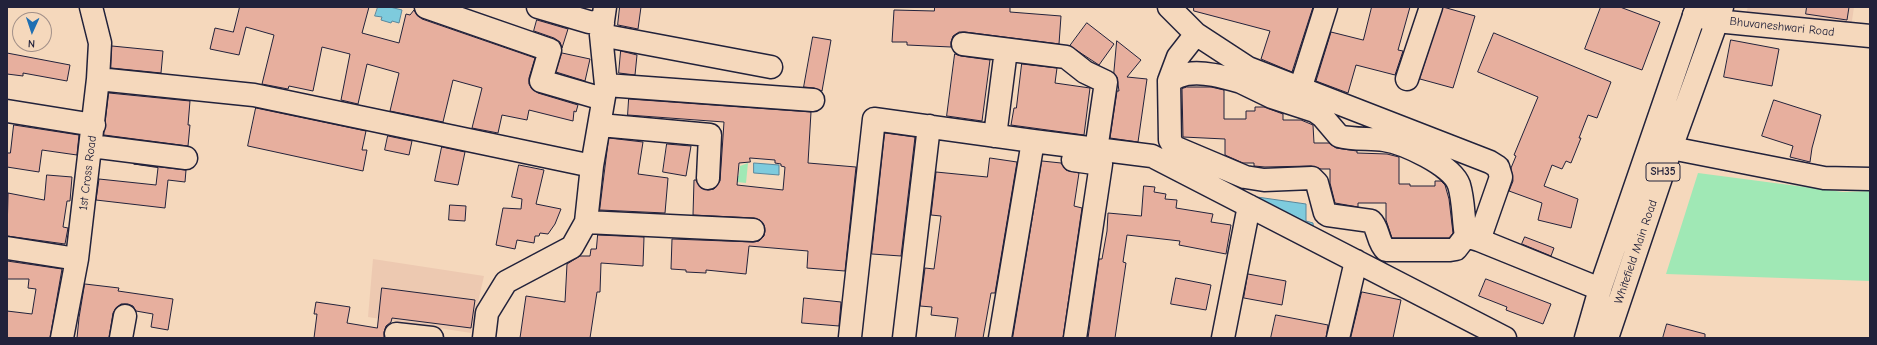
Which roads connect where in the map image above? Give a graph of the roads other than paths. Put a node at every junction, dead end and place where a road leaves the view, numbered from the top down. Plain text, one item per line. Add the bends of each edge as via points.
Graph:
1 (91, 7) edge
2 (426, 7) edge
3 (538, 7) edge
4 (1169, 7) edge
5 (1326, 7) edge
6 (1431, 7) edge
7 (1696, 11) edge
8 (1719, 14) edge
9 (603, 22) edge
10 (1196, 34) junction
11 (1870, 36) edge
12 (963, 44) dead end
13 (1006, 50) junction
14 (771, 66) dead end
15 (1244, 75) junction
16 (98, 79) junction
17 (1407, 79) dead end
18 (1303, 80) dead end
19 (1169, 81) junction
20 (605, 92) junction
21 (814, 100) dead end
22 (7, 111) edge
23 (94, 125) junction
24 (600, 125) junction
25 (929, 126) junction
26 (995, 136) junction
27 (91, 146) junction
28 (1032, 148) junction
29 (1671, 148) junction
30 (1096, 150) junction
31 (186, 158) dead end
32 (592, 166) junction
33 (708, 178) dead end
34 (1870, 179) edge
35 (1249, 206) junction
36 (586, 222) junction
37 (753, 230) dead end
38 (1473, 238) junction
39 (7, 248) edge
40 (77, 259) junction
41 (1356, 261) junction
42 (1600, 289) junction
43 (125, 316) dead end
44 (396, 334) dead end
45 (850, 337) edge
46 (62, 338) edge
47 (121, 338) edge
48 (432, 338) edge
49 (484, 338) edge
50 (904, 338) edge
51 (1000, 338) edge
52 (1075, 338) edge
53 (1223, 338) edge
54 (1338, 338) edge
55 (1505, 338) edge
56 (1586, 338) edge
57 (1607, 338) edge

1 - 16 street, 1st Cross Road via 100,43
2 - 20 street via 550,50 541,81
3 - 9 street via 589,22
4 - 10 street
5 - 18 street
6 - 17 street
7 - 8 street, Bhuvaneshwari Road
7 - 42 street, Whitefield Main Road / SH35
8 - 11 street, Bhuvaneshwari Road
8 - 29 street, Whitefield Main Road / SH35
9 - 14 street
9 - 20 street
10 - 15 street
10 - 19 street via 1178,57
12 - 13 street
13 - 26 street
13 - 30 street via 1066,57 1085,72 1106,82
15 - 19 street via 1190,73
15 - 38 street via 1276,99 1315,111 1339,136 1394,142 1408,147 1446,169 1459,184
15 - 38 street via 1498,167 1501,177
16 - 23 street, 1st Cross Road
16 - 32 street via 254,95
19 - 38 street via 1170,140 1174,147 1251,179 1312,178 1317,183 1328,216 1370,221 1386,250 1456,249
20 - 21 street
20 - 24 street
22 - 23 street
23 - 27 street, 1st Cross Road
24 - 32 street
24 - 33 street via 710,135
25 - 26 street
25 - 45 street via 874,118
25 - 50 street
26 - 28 street
27 - 31 street
27 - 40 street, 1st Cross Road
28 - 30 street
28 - 51 street
28 - 52 street via 1101,164
29 - 34 street via 1824,178
29 - 57 street, Whitefield Main Road / SH35
30 - 35 street via 1152,156
32 - 36 street
35 - 41 street
35 - 53 street
36 - 37 street
36 - 49 street via 572,247 506,282 487,313
38 - 42 street
39 - 40 street
40 - 46 street, 1st Cross Road
41 - 54 street
41 - 55 street
42 - 56 street, Whitefield Main Road / SH35
43 - 47 street
44 - 48 street

